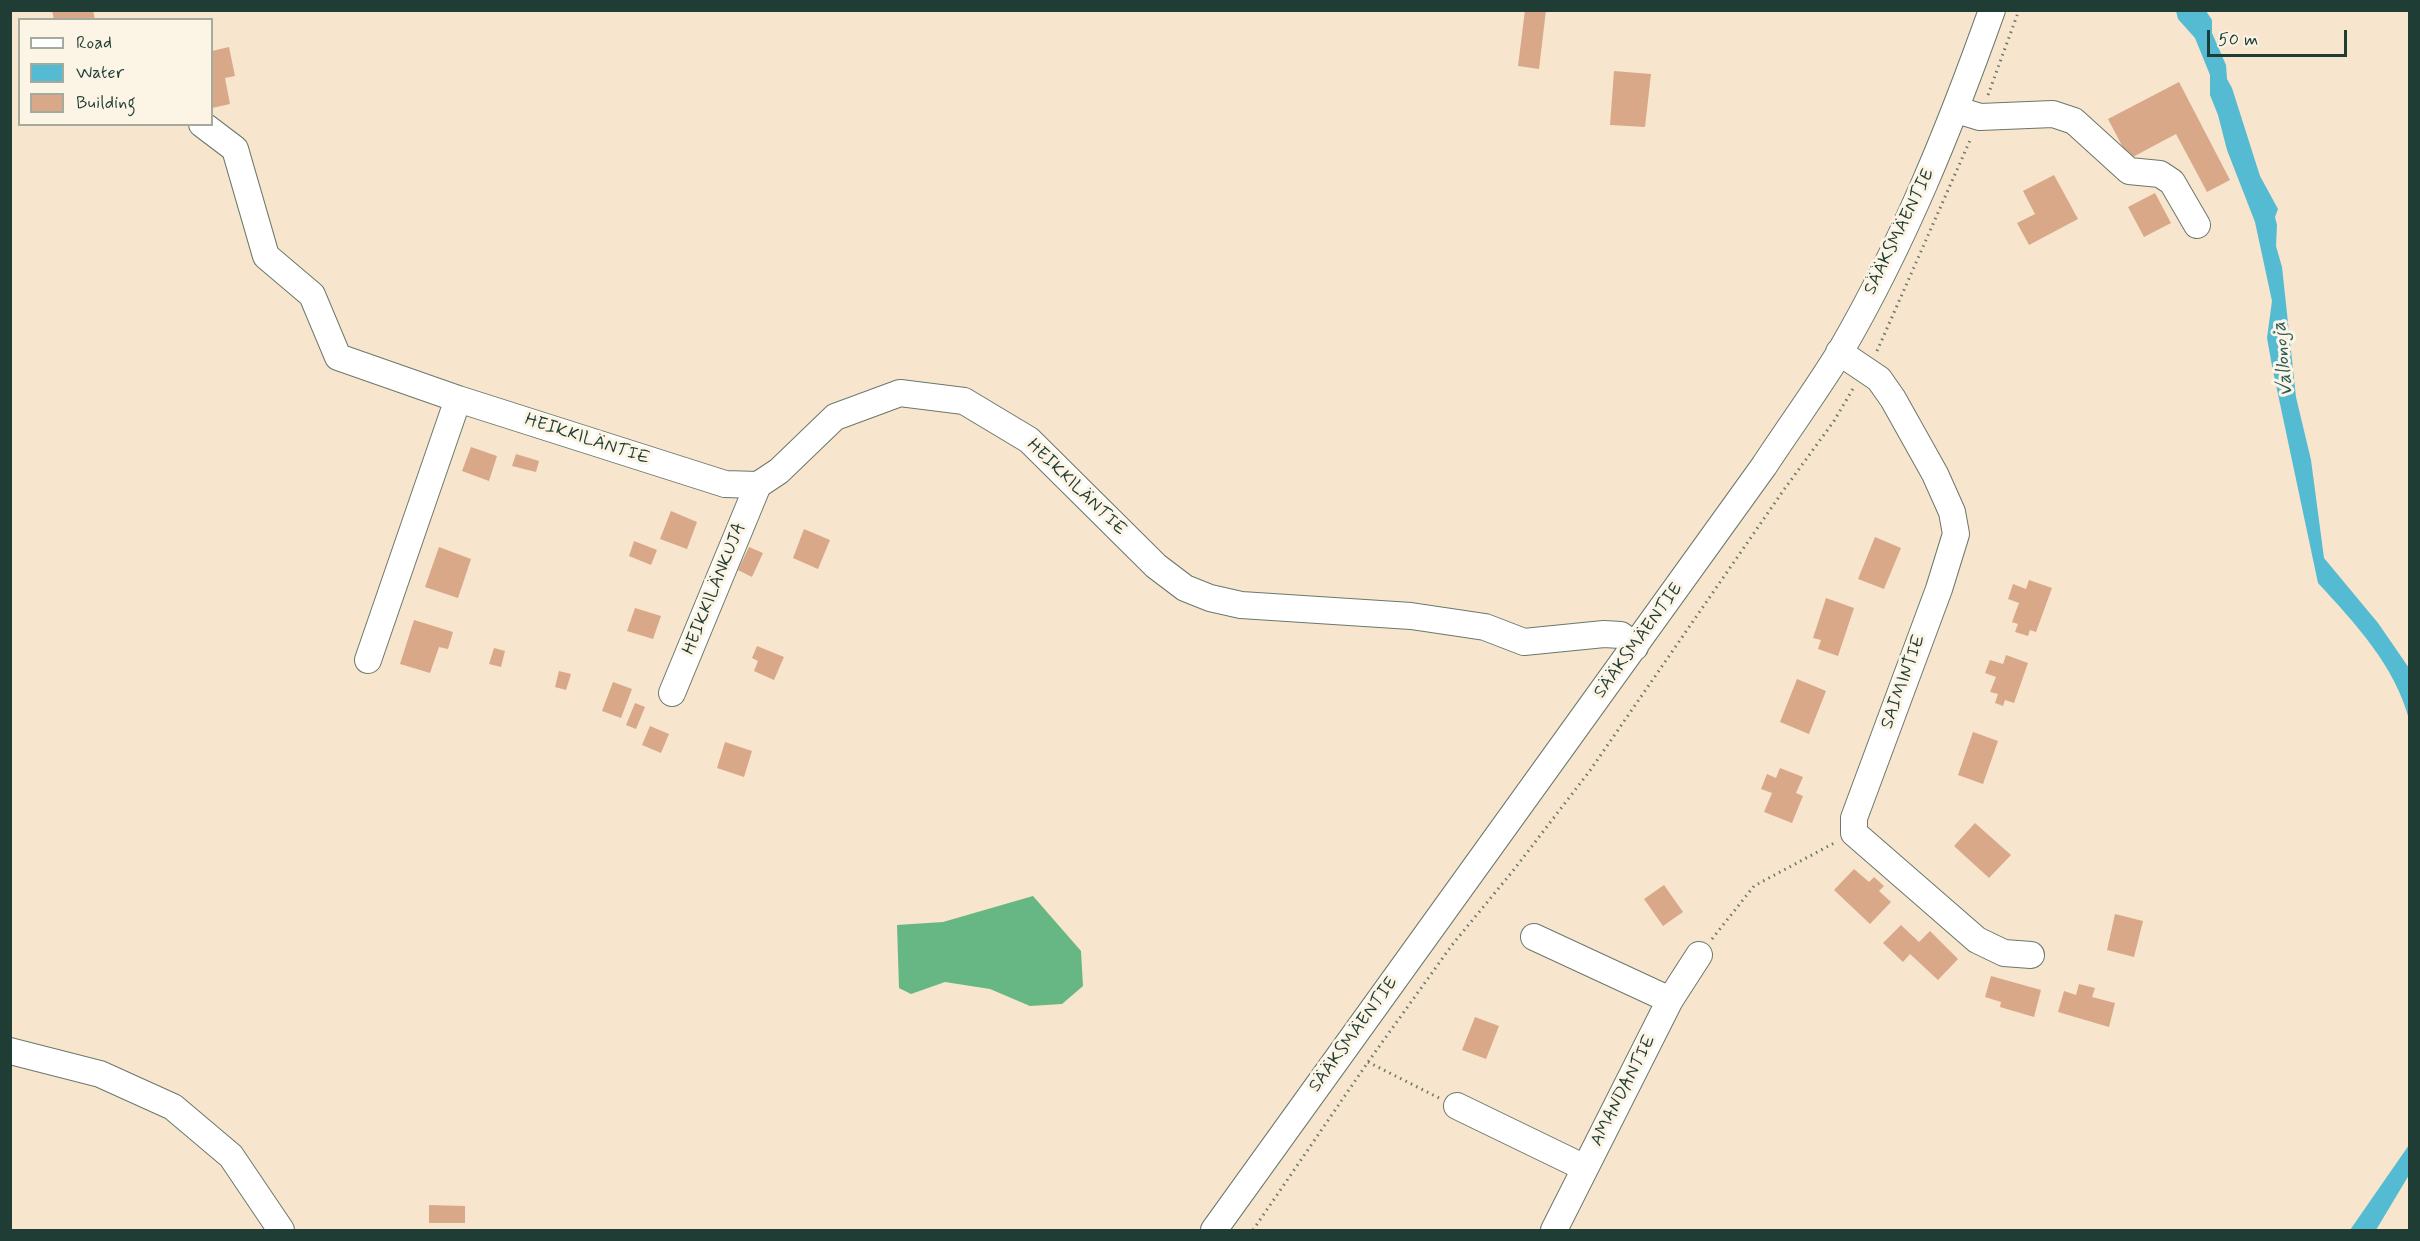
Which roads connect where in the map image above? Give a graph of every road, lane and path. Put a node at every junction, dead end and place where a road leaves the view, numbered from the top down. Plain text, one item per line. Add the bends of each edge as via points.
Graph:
1 (1992, 10) edge
2 (1957, 110) junction
3 (205, 126) edge
4 (2197, 225) dead end
5 (1839, 352) junction
6 (458, 399) junction
7 (758, 485) junction
8 (1635, 647) junction
9 (368, 660) dead end
10 (672, 693) dead end
11 (1854, 833) junction
12 (1534, 937) dead end
13 (1699, 955) joint
14 (2031, 955) dead end
15 (1670, 1000) junction
16 (10, 1050) edge
17 (1368, 1062) dead end
18 (1457, 1106) joint
19 (1585, 1168) junction
20 (1560, 1228) edge
21 (281, 1230) edge
22 (1214, 1230) edge

1 - 2 street, SÄÄKSMÄENTIE
2 - 4 street via 1980,117 2053,114 2074,121 2129,171 2160,174 2172,182
2 - 5 street, SÄÄKSMÄENTIE via 1898,242
3 - 6 street, HEIKKILÄNTIE via 235,149 266,256 312,295 338,357
5 - 8 street, SÄÄKSMÄENTIE via 1764,466
5 - 11 street, SAIMINTIE via 1879,379 1893,399 1935,474 1952,512 1956,534 1854,818
6 - 7 street, HEIKKILÄNTIE via 725,484
6 - 9 street
7 - 8 street, HEIKKILÄNTIE via 779,471 835,417 900,393 964,401 1029,440 1156,566 1185,588 1210,598 1241,604 1411,616 1485,627 1524,642 1621,635
7 - 10 street, HEIKKILÄNKUJA
8 - 22 street, SÄÄKSMÄENTIE
11 - 13 path via 1754,886
11 - 14 street via 1977,940 2004,953
12 - 15 street
13 - 15 street, AMANDANTIE
15 - 19 street, AMANDANTIE
16 - 21 street via 100,1074 173,1107 231,1156
17 - 18 path
18 - 19 street
19 - 20 street, AMANDANTIE

